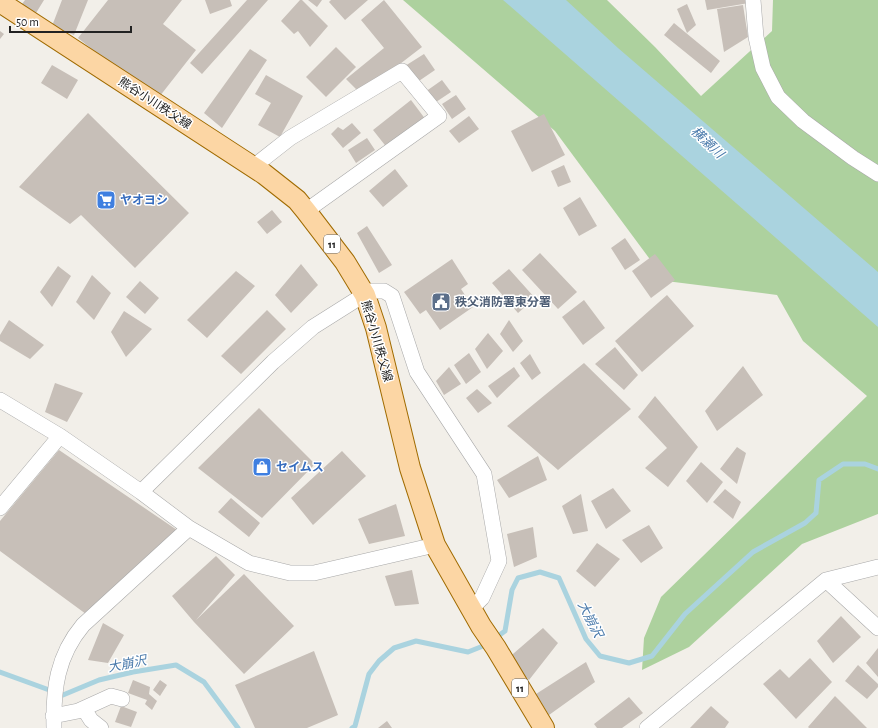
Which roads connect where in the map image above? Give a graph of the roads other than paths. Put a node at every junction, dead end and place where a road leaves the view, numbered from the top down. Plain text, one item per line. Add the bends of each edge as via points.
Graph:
1 (753, 0) edge
2 (0, 2) edge
3 (253, 167) junction
4 (878, 174) edge
5 (306, 211) junction
6 (364, 295) junction
7 (0, 400) edge
8 (60, 436) junction
9 (141, 492) junction
10 (0, 508) edge
11 (189, 528) junction
12 (435, 545) junction
13 (878, 567) edge
14 (826, 580) junction
15 (471, 608) junction
16 (878, 628) edge
17 (122, 699) dead end
18 (84, 709) junction
19 (54, 716) edge
20 (101, 728) edge
21 (544, 728) edge
22 (647, 728) edge

1 - 4 street via 756,37 763,68 778,97 803,122
2 - 3 main road, 熊谷小川秩父線 / 11
3 - 5 main road, 熊谷小川秩父線 / 11 via 297,200
3 - 5 street via 290,138 402,71 438,116
5 - 6 main road, 熊谷小川秩父線 / 11 via 345,262
6 - 9 street via 313,327 279,357
6 - 12 main road, 熊谷小川秩父線 / 11 via 376,328 410,468
6 - 15 street via 370,291 384,291 392,296 417,372 484,474 499,560 482,598
7 - 8 street
8 - 9 street
8 - 10 street
9 - 11 street
11 - 12 street via 249,563 290,574 314,573
11 - 19 street via 73,637 63,656 56,684
12 - 15 main road, 熊谷小川秩父線 / 11
13 - 14 street
14 - 16 street
14 - 22 street
15 - 21 main road, 熊谷小川秩父線 / 11
17 - 18 street via 111,696
18 - 19 street
18 - 20 street via 90,720

